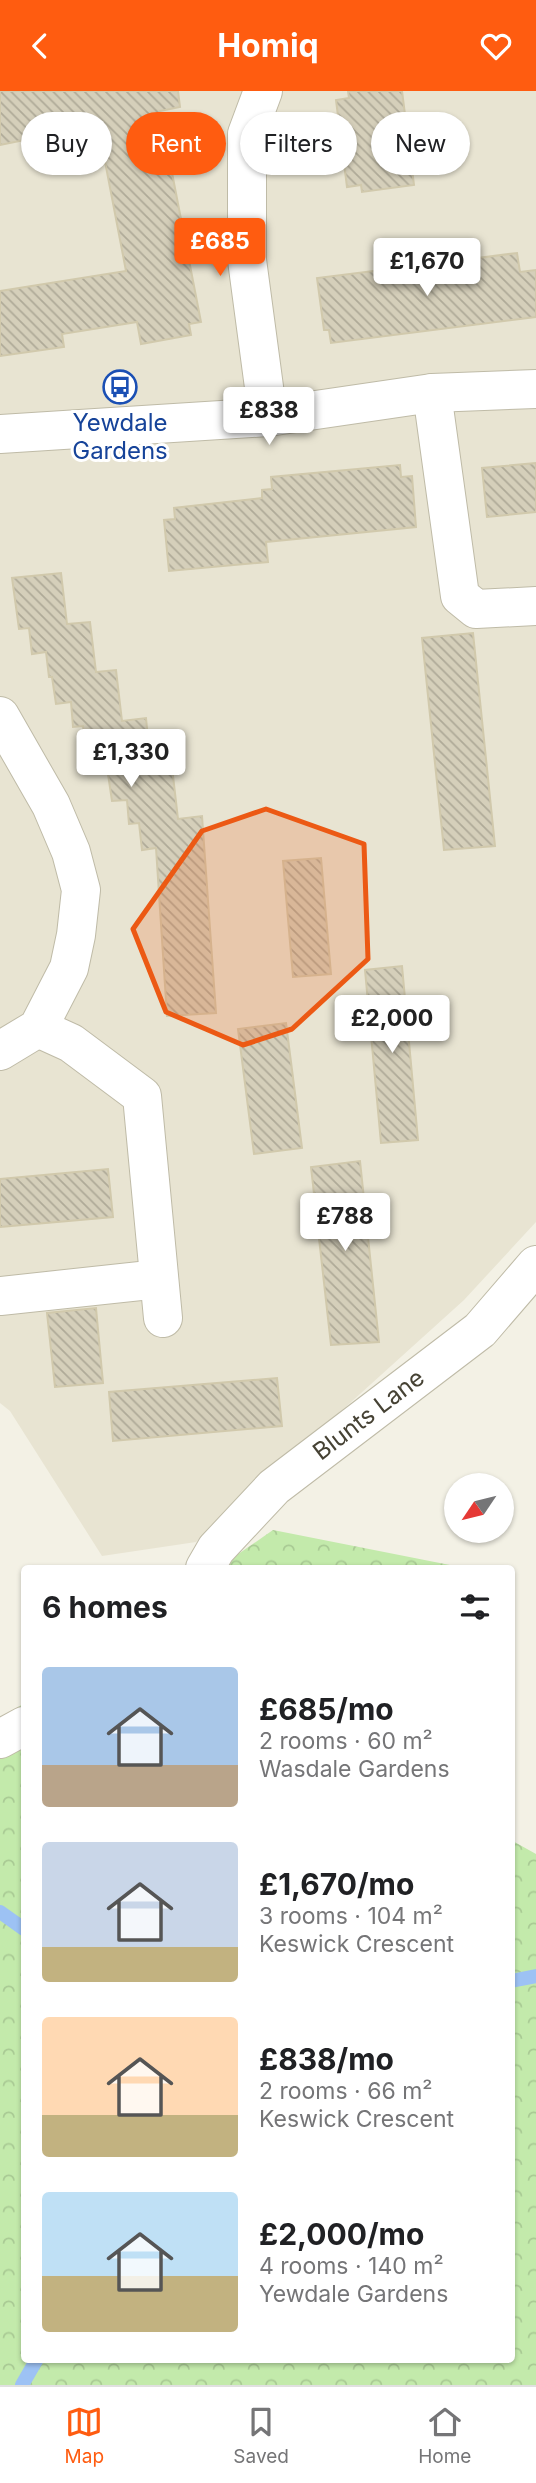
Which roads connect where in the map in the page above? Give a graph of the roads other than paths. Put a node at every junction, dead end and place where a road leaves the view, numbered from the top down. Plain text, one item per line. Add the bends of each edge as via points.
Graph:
1 (263, 91) edge
2 (536, 389) edge
3 (432, 393) junction
4 (268, 417) junction
5 (0, 434) edge
6 (536, 605) edge
7 (0, 716) edge
8 (38, 1028) junction
9 (0, 1051) edge
10 (536, 1265) edge
11 (159, 1279) junction
12 (0, 1296) edge
13 (163, 1318) dead end
14 (207, 1565) edge
15 (21, 1728) edge
16 (0, 1739) edge

1 - 4 street via 247,134 247,260
2 - 3 street
3 - 4 street
3 - 6 street via 460,596 475,608
4 - 5 street
7 - 8 street via 51,806 71,852 80,890 69,968
8 - 9 street
8 - 11 street via 71,1043 142,1096
10 - 14 street, Blunts Lane via 480,1330 274,1487
11 - 12 street
11 - 13 street
15 - 16 street

